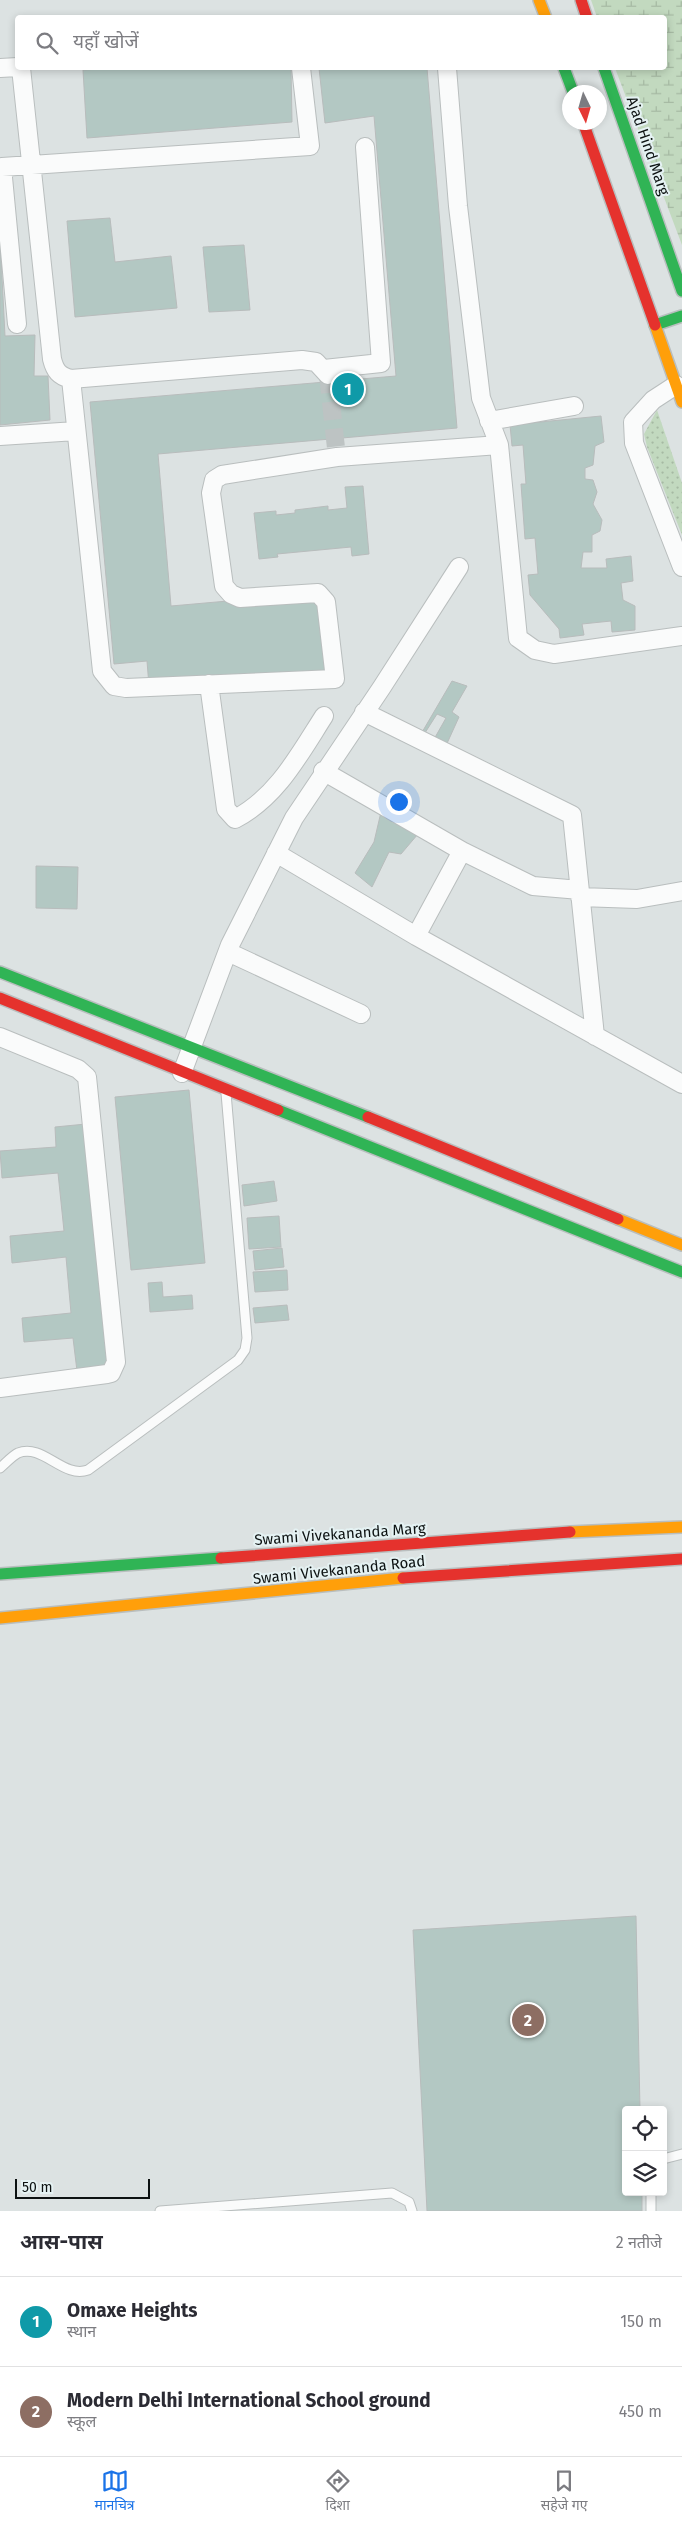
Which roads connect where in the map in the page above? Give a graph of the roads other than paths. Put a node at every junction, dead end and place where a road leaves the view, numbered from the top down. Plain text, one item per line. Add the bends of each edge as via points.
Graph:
1 (540, 0) edge
2 (581, 0) edge
3 (545, 15) edge
4 (586, 15) edge
5 (15, 67) edge
6 (0, 68) edge
7 (19, 70) edge
8 (301, 70) edge
9 (448, 70) edge
10 (565, 70) edge
11 (605, 70) edge
12 (570, 85) edge
13 (587, 130) edge
14 (365, 147) dead end
15 (32, 164) junction
16 (682, 291) edge
17 (682, 316) edge
18 (17, 324) dead end
19 (655, 325) junction
20 (71, 379) junction
21 (679, 393) edge
22 (574, 406) dead end
23 (490, 421) junction
24 (76, 431) junction
25 (0, 436) edge
26 (499, 445) junction
27 (459, 567) dead end
28 (682, 567) edge
29 (682, 636) edge
30 (209, 684) junction
31 (364, 712) junction
32 (324, 716) dead end
33 (323, 771) junction
34 (462, 851) junction
35 (276, 853) junction
36 (682, 891) edge
37 (580, 893) junction
38 (416, 936) junction
39 (228, 952) junction
40 (0, 972) edge
41 (0, 998) edge
42 (361, 1014) dead end
43 (595, 1036) junction
44 (0, 1037) edge
45 (191, 1048) junction
46 (182, 1073) junction
47 (682, 1084) edge
48 (226, 1090) junction
49 (682, 1245) edge
50 (682, 1272) edge
51 (0, 1388) edge
52 (0, 1468) edge
53 (682, 1527) edge
54 (682, 1559) edge
55 (0, 1574) edge
56 (0, 1618) edge
57 (682, 2154) edge
58 (667, 2158) edge
59 (651, 2196) edge
60 (160, 2211) edge
61 (412, 2211) edge
62 (652, 2211) edge

1 - 3 street
2 - 4 street
5 - 6 street
7 - 15 street
8 - 15 street via 310,146
9 - 23 street via 458,206 481,398
10 - 12 street
11 - 16 street, Ajad Hind Marg
13 - 19 street
14 - 20 street via 381,363 326,372 316,362 302,360
15 - 18 street via 2,166
15 - 20 street via 52,359 55,370 62,377
17 - 19 street
19 - 21 street
20 - 24 street
21 - 28 street via 652,400 633,422 634,443
22 - 23 street
23 - 26 street
24 - 25 street
24 - 30 street via 102,671 114,686 126,688
26 - 29 street via 518,638 535,650 554,654
26 - 30 street via 337,457 222,475 214,480 211,494 224,586 240,598 310,593 324,596 335,679
27 - 31 street
30 - 32 street via 226,809 235,819 246,814 284,780
31 - 33 street
31 - 37 street via 572,815
33 - 34 street
33 - 35 street
34 - 37 street via 533,886
34 - 38 street
35 - 38 street
35 - 39 street
36 - 37 street via 636,899
37 - 43 street
38 - 43 street
39 - 42 street
39 - 45 street
40 - 45 street
41 - 46 street
43 - 47 street
44 - 51 street via 78,1069 87,1077 116,1367 107,1374
45 - 46 street
45 - 49 street
46 - 48 street
48 - 50 street
48 - 52 lane via 242,1266 245,1350 238,1360 199,1390 88,1470 74,1472 40,1455 25,1452
53 - 55 street, Swami Vivekananda Marg via 557,1533
54 - 56 street, Swami Vivekananda Road via 444,1574
57 - 58 lane
59 - 62 lane
60 - 61 lane via 392,2193 409,2202

